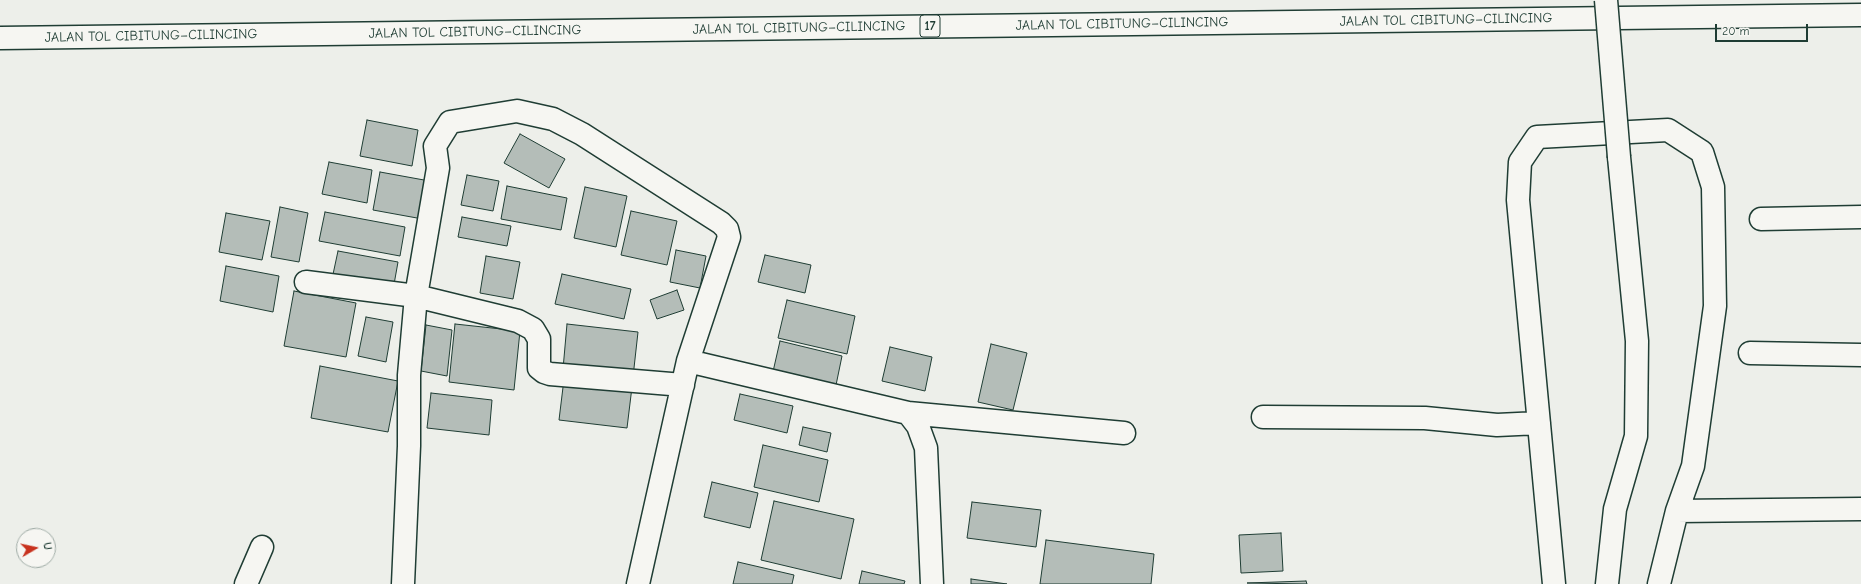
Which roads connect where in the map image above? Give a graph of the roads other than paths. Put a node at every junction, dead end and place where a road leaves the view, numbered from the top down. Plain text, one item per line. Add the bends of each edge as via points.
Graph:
1 (1606, 0) edge
2 (1861, 15) edge
3 (0, 38) edge
4 (1861, 217) edge
5 (1761, 219) dead end
6 (306, 282) dead end
7 (416, 296) junction
8 (1750, 353) dead end
9 (1861, 355) edge
10 (688, 361) junction
11 (683, 385) junction
12 (908, 413) junction
13 (1263, 417) dead end
14 (1538, 423) junction
15 (1124, 433) dead end
16 (1861, 509) edge
17 (1677, 511) junction
18 (262, 548) dead end
19 (246, 584) edge
20 (403, 584) edge
21 (638, 584) edge
22 (932, 584) edge
23 (1554, 584) edge
24 (1607, 584) edge
25 (1659, 584) edge

1 - 24 main road, bridge via 1637,341 1636,436 1615,509
2 - 3 main road, JALAN TOL CIBITUNG–CILINCING / 17
4 - 5 main road
6 - 7 main road
7 - 10 main road via 438,168 435,146 450,122 517,111 553,120 582,134 721,223 727,230 729,237
7 - 11 main road via 518,321 534,329 539,339 539,368 544,372
7 - 20 main road via 409,375 409,446
8 - 9 main road
10 - 11 main road
10 - 12 main road
11 - 21 main road
12 - 15 main road
12 - 22 main road via 918,426 926,448
13 - 14 main road via 1425,418 1497,426
14 - 17 main road via 1518,200 1520,162 1537,137 1668,130 1702,152 1713,187 1716,306 1693,466
14 - 23 main road
16 - 17 main road
17 - 25 main road
18 - 19 main road

